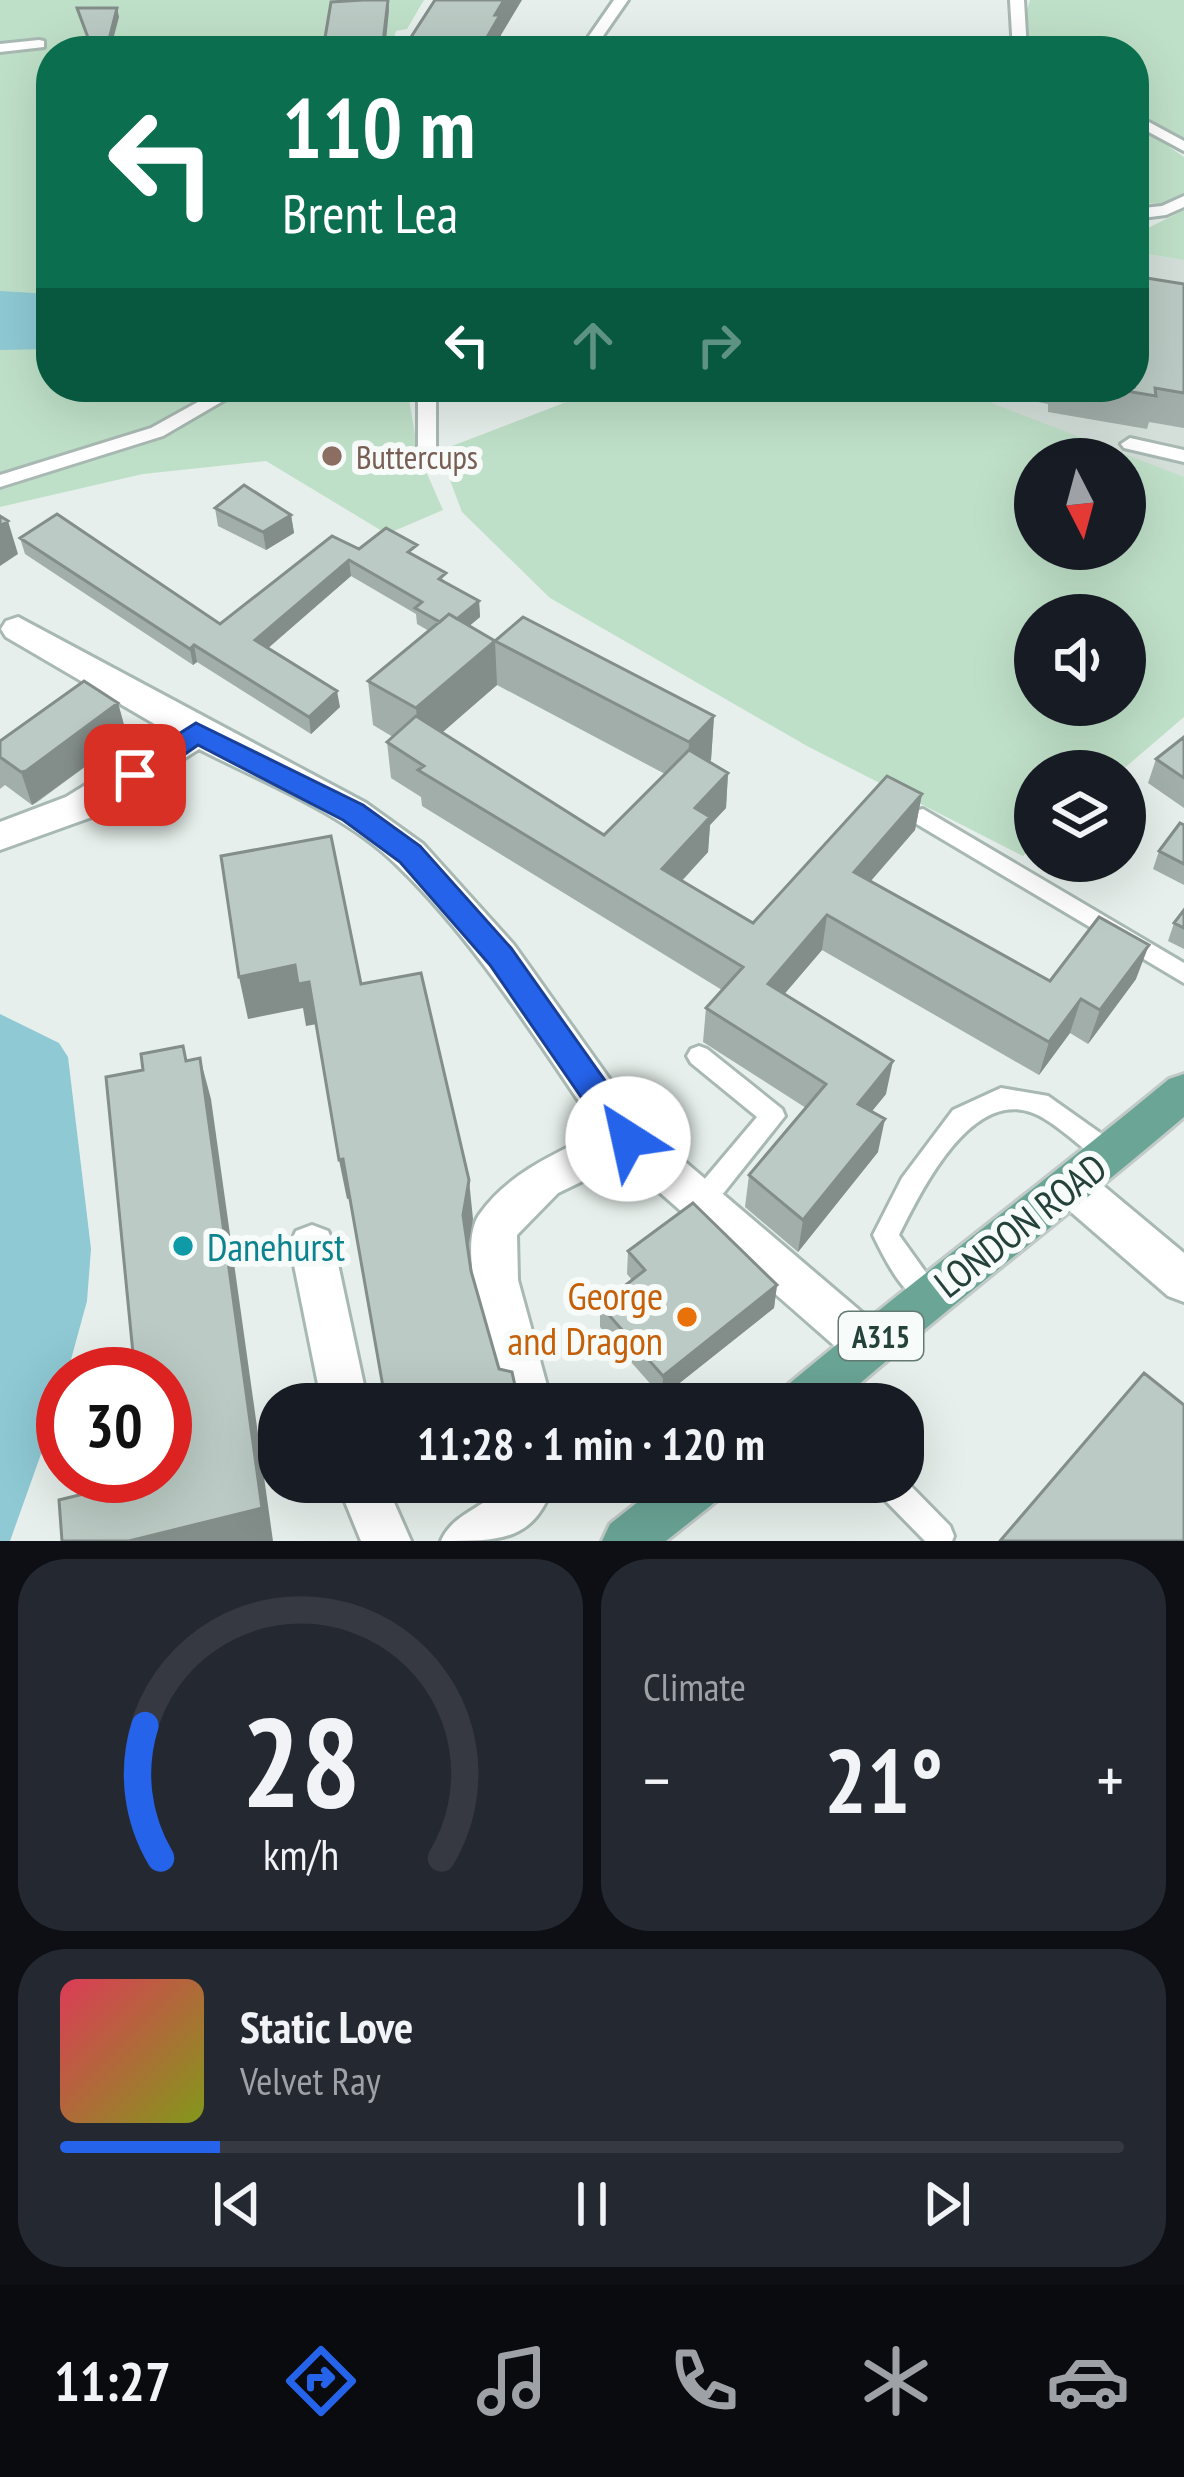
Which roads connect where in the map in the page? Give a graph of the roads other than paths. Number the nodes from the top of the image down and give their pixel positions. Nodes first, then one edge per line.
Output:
1 (621, 0) edge
2 (1017, 0) edge
3 (596, 36) edge
4 (1018, 36) edge
5 (36, 44) edge
6 (0, 48) edge
7 (1149, 127) edge
8 (1184, 147) edge
9 (1184, 201) edge
10 (1149, 212) edge
11 (211, 402) edge
12 (428, 402) edge
13 (1146, 448) edge
14 (427, 451) dead end
15 (1184, 456) edge
16 (0, 481) edge
17 (18, 629) dead end
18 (196, 732) junction
19 (923, 817) edge
20 (0, 836) edge
21 (1184, 974) edge
22 (699, 1056) dead end
23 (1184, 1092) edge
24 (628, 1139) junction
25 (1111, 1155) junction
26 (1072, 1186) junction
27 (701, 1202) junction
28 (312, 1245) dead end
29 (1184, 1281) edge
30 (929, 1295) junction
31 (868, 1347) junction
32 (341, 1383) edge
33 (523, 1383) edge
34 (828, 1383) edge
35 (370, 1503) edge
36 (519, 1503) edge
37 (675, 1503) edge
38 (908, 1503) edge
39 (940, 1536) dead end
40 (386, 1541) edge
41 (466, 1541) edge
42 (627, 1541) edge

1 - 3 lane
2 - 4 lane
5 - 6 lane
7 - 8 lane
9 - 10 lane
11 - 16 lane
12 - 14 lane
13 - 15 lane
17 - 18 street
18 - 20 street
18 - 24 street
19 - 21 lane
22 - 27 lane
23 - 25 main road, LONDON ROAD / A315
24 - 27 street
24 - 33 street
25 - 26 main road, LONDON ROAD / A315
25 - 30 lane
26 - 29 street
26 - 30 main road, LONDON ROAD / A315
27 - 31 street
28 - 32 street
30 - 31 main road, LONDON ROAD / A315
31 - 34 main road, LONDON ROAD / A315
35 - 40 street
36 - 41 street
37 - 42 main road
38 - 39 lane

